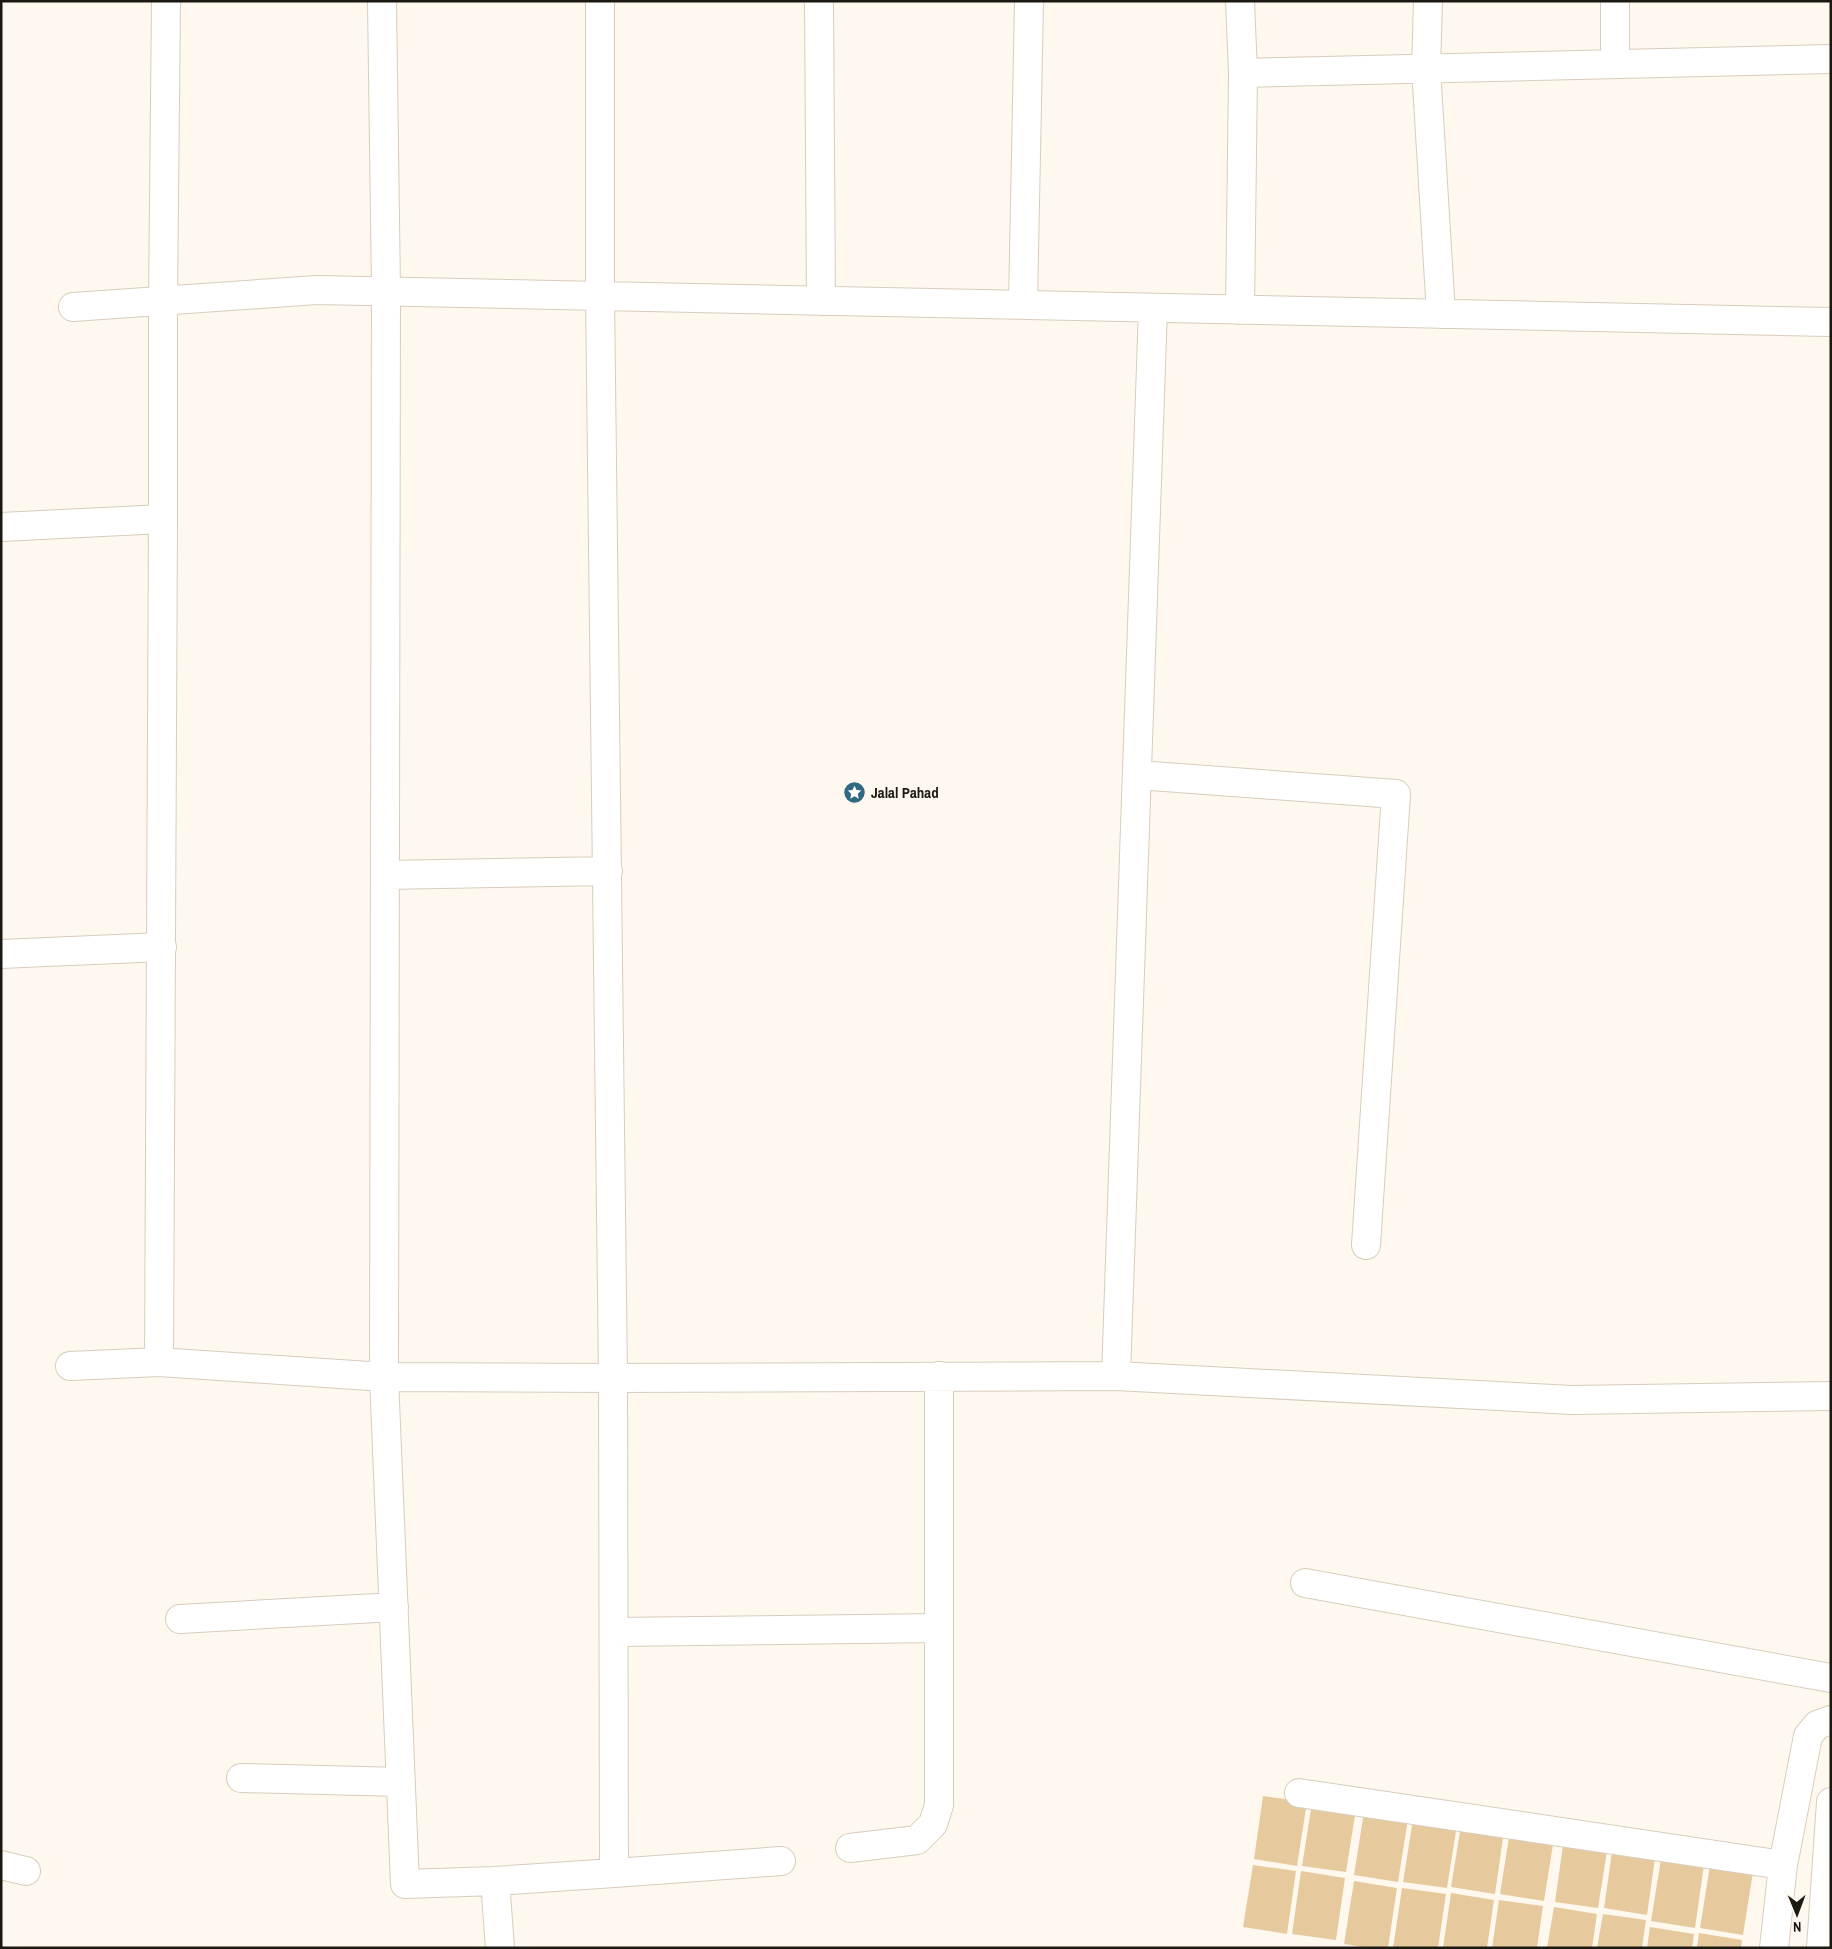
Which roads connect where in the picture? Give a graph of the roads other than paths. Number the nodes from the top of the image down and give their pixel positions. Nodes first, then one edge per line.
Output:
1 (166, 1) edge
2 (382, 1) edge
3 (600, 1) edge
4 (819, 1) edge
5 (1028, 1) edge
6 (1240, 1) edge
7 (1428, 1) edge
8 (1615, 1) edge
9 (1831, 59) edge
10 (1615, 64) junction
11 (1426, 68) junction
12 (1243, 73) junction
13 (386, 291) junction
14 (600, 296) junction
15 (163, 301) junction
16 (821, 301) junction
17 (1023, 305) junction
18 (73, 307) dead end
19 (1153, 308) junction
20 (1240, 310) junction
21 (1442, 314) junction
22 (1831, 322) edge
23 (164, 519) junction
24 (1, 528) edge
25 (1138, 775) junction
26 (608, 871) junction
27 (385, 876) junction
28 (162, 948) junction
29 (1, 954) edge
30 (1366, 1245) dead end
31 (159, 1362) junction
32 (70, 1366) dead end
33 (939, 1376) junction
34 (1116, 1376) junction
35 (384, 1377) junction
36 (613, 1378) junction
37 (1831, 1396) edge
38 (1304, 1583) dead end
39 (394, 1607) junction
40 (180, 1619) dead end
41 (939, 1628) junction
42 (614, 1632) junction
43 (1831, 1678) edge
44 (1831, 1720) edge
45 (241, 1778) dead end
46 (401, 1782) junction
47 (1299, 1793) dead end
48 (1831, 1802) edge
49 (850, 1848) dead end
50 (781, 1860) dead end
51 (1783, 1865) junction
52 (614, 1873) junction
53 (495, 1882) junction
54 (500, 1948) edge
55 (1774, 1948) edge
56 (1821, 1948) edge

1 - 15 street
2 - 13 street
3 - 14 street
4 - 16 street
5 - 17 street
6 - 12 street
7 - 11 street
8 - 10 street
9 - 10 street
10 - 11 street
11 - 12 street
11 - 21 street
12 - 20 street
13 - 14 street
13 - 15 street
13 - 27 street
14 - 16 street
14 - 26 street
15 - 18 street
15 - 23 street
16 - 17 street
17 - 19 street
19 - 20 street
19 - 25 street
20 - 21 street
21 - 22 street
23 - 24 street
23 - 28 street
25 - 30 street
25 - 34 street
26 - 27 street
26 - 36 street
27 - 35 street
28 - 29 street
28 - 31 street
31 - 32 street
31 - 35 street
33 - 34 street
33 - 36 street
33 - 41 street
34 - 37 street
35 - 36 street
35 - 39 street
36 - 42 street
38 - 43 street
39 - 40 street
39 - 46 street
41 - 42 street
41 - 49 street
42 - 52 street
44 - 51 street
45 - 46 street
46 - 53 street
47 - 51 street
48 - 56 street
50 - 52 street
51 - 55 street
52 - 53 street
53 - 54 street

